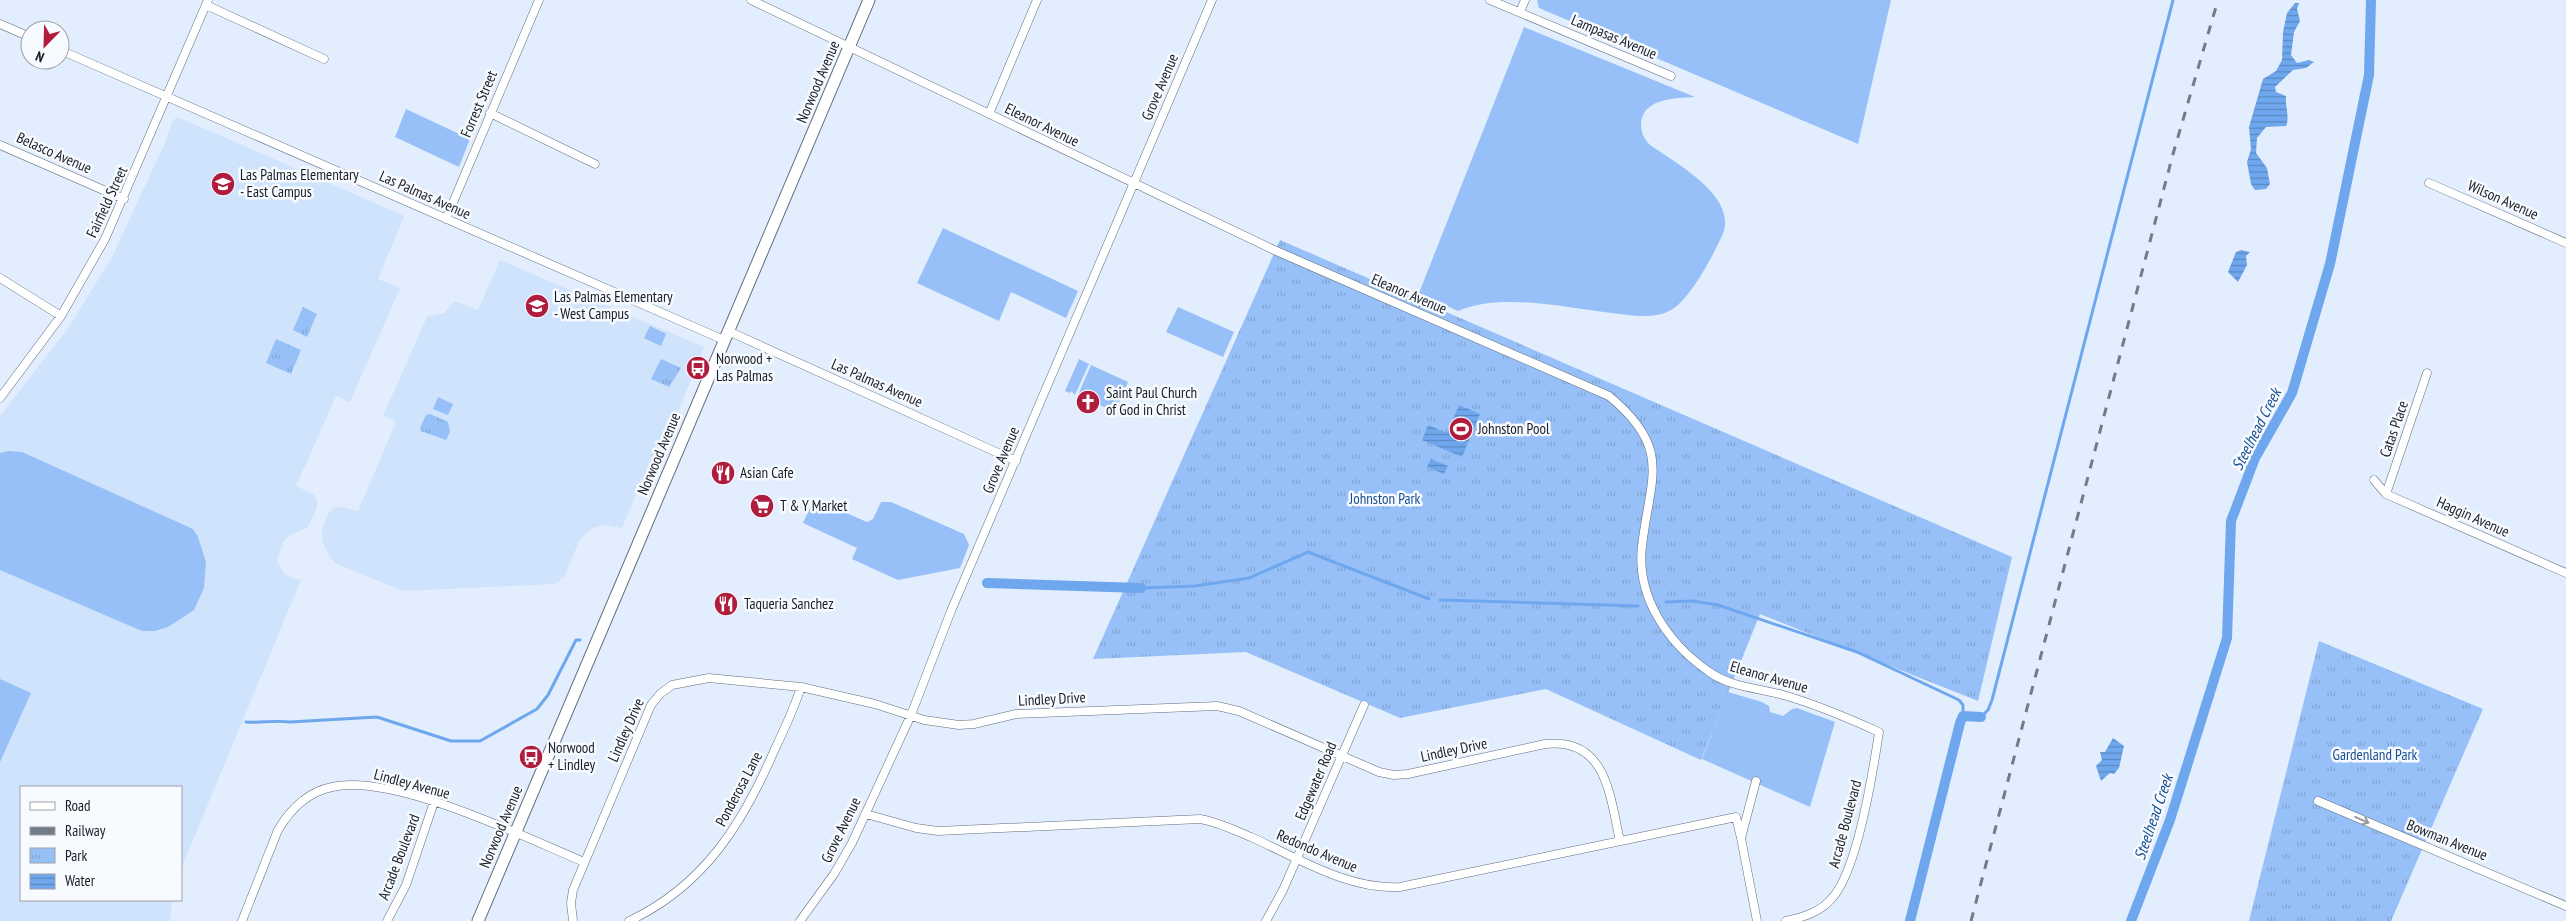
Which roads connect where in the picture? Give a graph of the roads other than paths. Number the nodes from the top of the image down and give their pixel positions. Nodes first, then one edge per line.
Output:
1 (539, 0) edge
2 (751, 0) edge
3 (869, 0) edge
4 (1037, 0) edge
5 (1212, 0) edge
6 (1490, 0) edge
7 (1525, 0) edge
8 (207, 2) edge
9 (1520, 12) junction
10 (0, 24) edge
11 (20, 33) edge
12 (849, 47) junction
13 (70, 54) edge
14 (324, 59) dead end
15 (1671, 76) dead end
16 (167, 97) junction
17 (490, 113) junction
18 (989, 114) junction
19 (0, 145) edge
20 (595, 164) dead end
21 (1134, 183) junction
22 (2429, 183) dead end
23 (124, 199) junction
24 (446, 219) junction
25 (2566, 243) edge
26 (0, 278) edge
27 (61, 316) junction
28 (726, 336) junction
29 (2427, 373) dead end
30 (0, 398) edge
31 (1016, 460) junction
32 (2374, 480) dead end
33 (2386, 494) junction
34 (2566, 573) edge
35 (801, 687) junction
36 (1364, 705) dead end
37 (911, 715) junction
38 (1879, 732) joint
39 (1342, 756) junction
40 (1756, 781) dead end
41 (2318, 801) dead end
42 (434, 802) junction
43 (866, 814) junction
44 (515, 833) junction
45 (1740, 838) junction
46 (1620, 841) junction
47 (1297, 858) junction
48 (584, 862) junction
49 (2566, 906) edge
50 (242, 921) edge
51 (388, 921) edge
52 (478, 921) edge
53 (573, 921) edge
54 (630, 921) edge
55 (800, 921) edge
56 (1266, 921) edge
57 (1757, 921) edge
58 (1786, 921) edge

1 - 17 street, Forrest Street
2 - 12 street, Eleanor Avenue
3 - 12 main road, Norwood Avenue
4 - 18 street
5 - 21 street, Grove Avenue
6 - 9 street, Lampasas Avenue
7 - 9 street
8 - 14 street
8 - 16 street, Fairfield Street
9 - 15 street, Lampasas Avenue
10 - 11 street
12 - 18 street, Eleanor Avenue
12 - 28 main road, Norwood Avenue
13 - 16 street, Las Palmas Avenue
16 - 23 street, Fairfield Street
16 - 24 street, Las Palmas Avenue
17 - 20 street
17 - 24 street, Forrest Street
18 - 21 street, Eleanor Avenue
19 - 23 street, Belasco Avenue
21 - 31 street, Grove Avenue
21 - 38 street, Eleanor Avenue
22 - 25 street, Wilson Avenue
23 - 27 street, Fairfield Street
24 - 28 street, Las Palmas Avenue
26 - 27 street
27 - 30 street, Fairfield Street
28 - 31 street, Las Palmas Avenue
28 - 44 main road, Norwood Avenue
29 - 33 street, Catas Place
31 - 37 street, Grove Avenue
32 - 33 street, Haggin Avenue
33 - 34 street, Haggin Avenue
35 - 37 street, Lindley Drive
35 - 48 street, Lindley Drive
35 - 54 street, Ponderosa Lane
36 - 39 street, Edgewater Road
37 - 39 street, Lindley Drive
37 - 43 street, Grove Avenue
38 - 58 street, Arcade Boulevard
39 - 46 street, Lindley Drive
39 - 47 street, Edgewater Road
40 - 45 street
41 -> 49 street, Bowman Avenue
42 - 44 street, Lindley Avenue
42 - 50 street, Lindley Avenue
42 - 51 street, Arcade Boulevard
43 - 47 street, Redondo Avenue
43 - 55 street, Grove Avenue
44 - 48 street, Lindley Avenue
44 - 52 main road, Norwood Avenue
45 - 46 street, Redondo Avenue
45 - 57 street
46 - 47 street, Redondo Avenue
47 - 56 street, Edgewater Road
48 - 53 street, Lindley Drive

